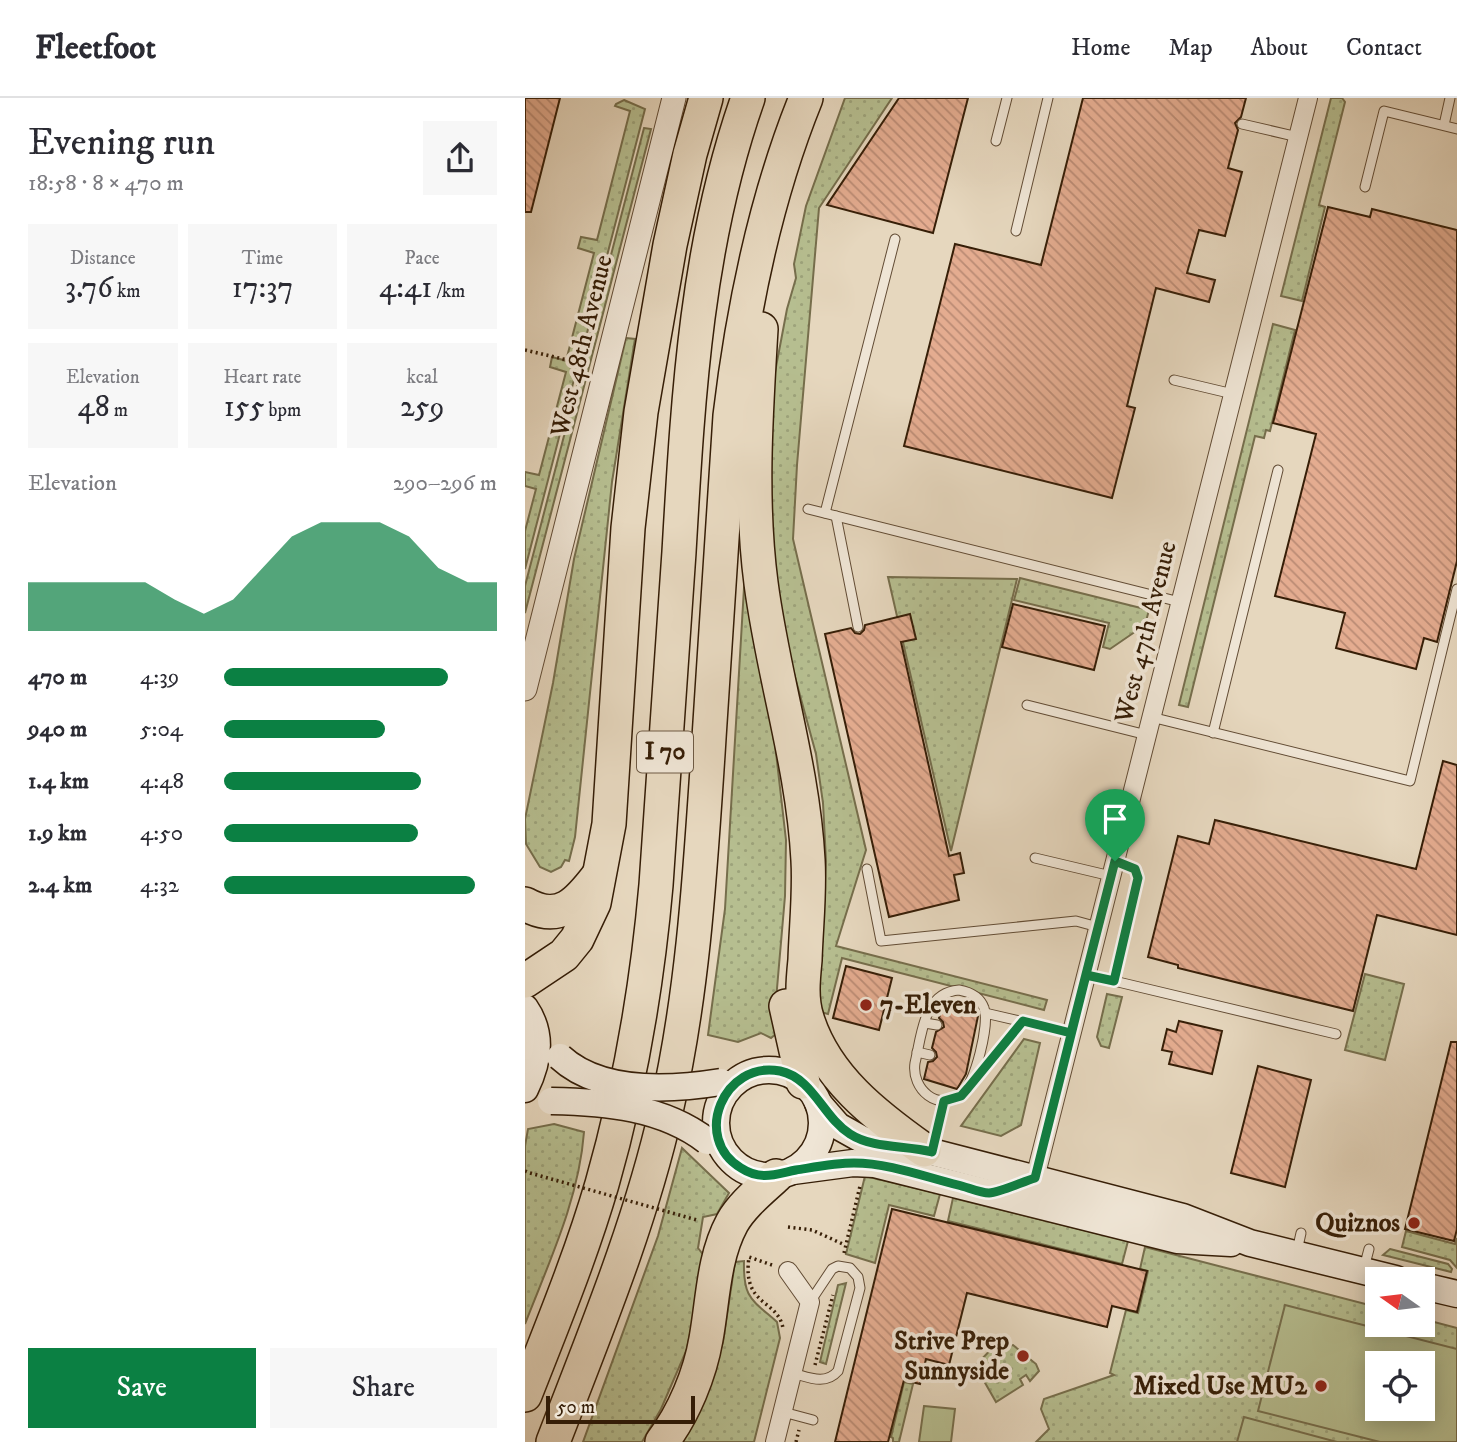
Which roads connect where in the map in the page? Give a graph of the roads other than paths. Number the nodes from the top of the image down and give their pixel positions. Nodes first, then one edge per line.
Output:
1 (673, 98) edge
2 (706, 98) edge
3 (748, 98) edge
4 (806, 98) edge
5 (1007, 98) edge
6 (1048, 98) edge
7 (1308, 98) edge
8 (1450, 98) edge
9 (1243, 124) dead end
10 (1444, 125) junction
11 (1457, 129) edge
12 (1298, 137) junction
13 (996, 141) dead end
14 (780, 167) junction
15 (1365, 187) dead end
16 (1016, 231) dead end
17 (895, 239) dead end
18 (1174, 380) dead end
19 (1233, 394) junction
20 (1278, 470) dead end
21 (809, 509) dead end
22 (825, 513) junction
23 (836, 516) junction
24 (1457, 589) edge
25 (1180, 602) junction
26 (858, 627) dead end
27 (525, 689) edge
28 (1027, 705) dead end
29 (1149, 726) junction
30 (1213, 733) junction
31 (801, 806) junction
32 (1035, 858) dead end
33 (867, 869) dead end
34 (1113, 869) junction
35 (600, 874) junction
36 (525, 904) edge
37 (1098, 927) junction
38 (1086, 975) junction
39 (525, 981) edge
40 (1114, 981) junction
41 (985, 1013) junction
42 (530, 1018) edge
43 (1023, 1021) junction
44 (925, 1023) junction
45 (937, 1026) dead end
46 (1071, 1033) junction
47 (1336, 1034) dead end
48 (917, 1052) junction
49 (930, 1055) dead end
50 (749, 1074) junction
51 (968, 1088) junction
52 (525, 1089) edge
53 (810, 1092) junction
54 (944, 1101) junction
55 (538, 1102) edge
56 (928, 1151) junction
57 (729, 1158) junction
58 (785, 1174) junction
59 (1035, 1178) junction
60 (989, 1193) junction
61 (1250, 1243) junction
62 (1377, 1267) edge
63 (788, 1271) road end
64 (1435, 1289) edge
65 (1457, 1294) edge
66 (810, 1302) junction
67 (792, 1373) junction
68 (525, 1395) edge
69 (783, 1412) junction
70 (813, 1420) dead end
71 (553, 1442) edge
72 (662, 1442) edge
73 (775, 1442) edge

1 - 27 street, West 48th Avenue
2 - 35 highway
3 - 68 highway, I 70
4 - 14 highway, I 70
5 - 13 lane
6 - 16 lane
7 - 12 street, West 47th Avenue
8 - 10 lane
9 - 12 lane
10 - 11 lane
10 - 15 lane
12 - 19 street, West 47th Avenue
14 - 31 highway
14 - 71 highway, I 70
17 - 22 lane
18 - 19 lane
19 - 25 street, West 47th Avenue
20 - 30 lane
21 - 22 lane
22 - 23 lane
23 - 25 lane
23 - 26 lane
24 - 30 lane
25 - 29 street, West 47th Avenue
28 - 29 lane
29 - 30 lane
29 - 34 street, West 47th Avenue
31 - 53 highway
31 - 56 highway
32 - 34 lane
33 - 37 lane
34 - 37 street, West 47th Avenue
34 - 40 lane
35 - 36 highway
35 - 39 highway
37 - 38 street, West 47th Avenue
38 - 40 lane
38 - 46 street, West 47th Avenue
40 - 47 lane
41 - 43 lane
41 - 44 lane
41 - 51 lane
42 - 50 main road, bridge
42 - 52 main road
43 - 46 lane
43 - 51 lane
44 - 45 lane
44 - 48 lane
46 - 59 street, West 47th Avenue
48 - 49 lane
48 - 54 lane
50 - 53 main road
50 - 57 main road
51 - 54 lane
53 - 56 main road
53 - 58 main road
54 - 56 lane
55 - 57 main road, bridge
56 - 59 main road
57 - 58 main road
58 - 60 main road
58 - 72 highway
59 - 60 main road
59 - 61 main road
60 - 61 main road
61 - 62 main road
63 - 66 street
64 - 65 main road
66 - 67 street
66 - 67 lane
67 - 69 street
69 - 70 lane
69 - 73 street

